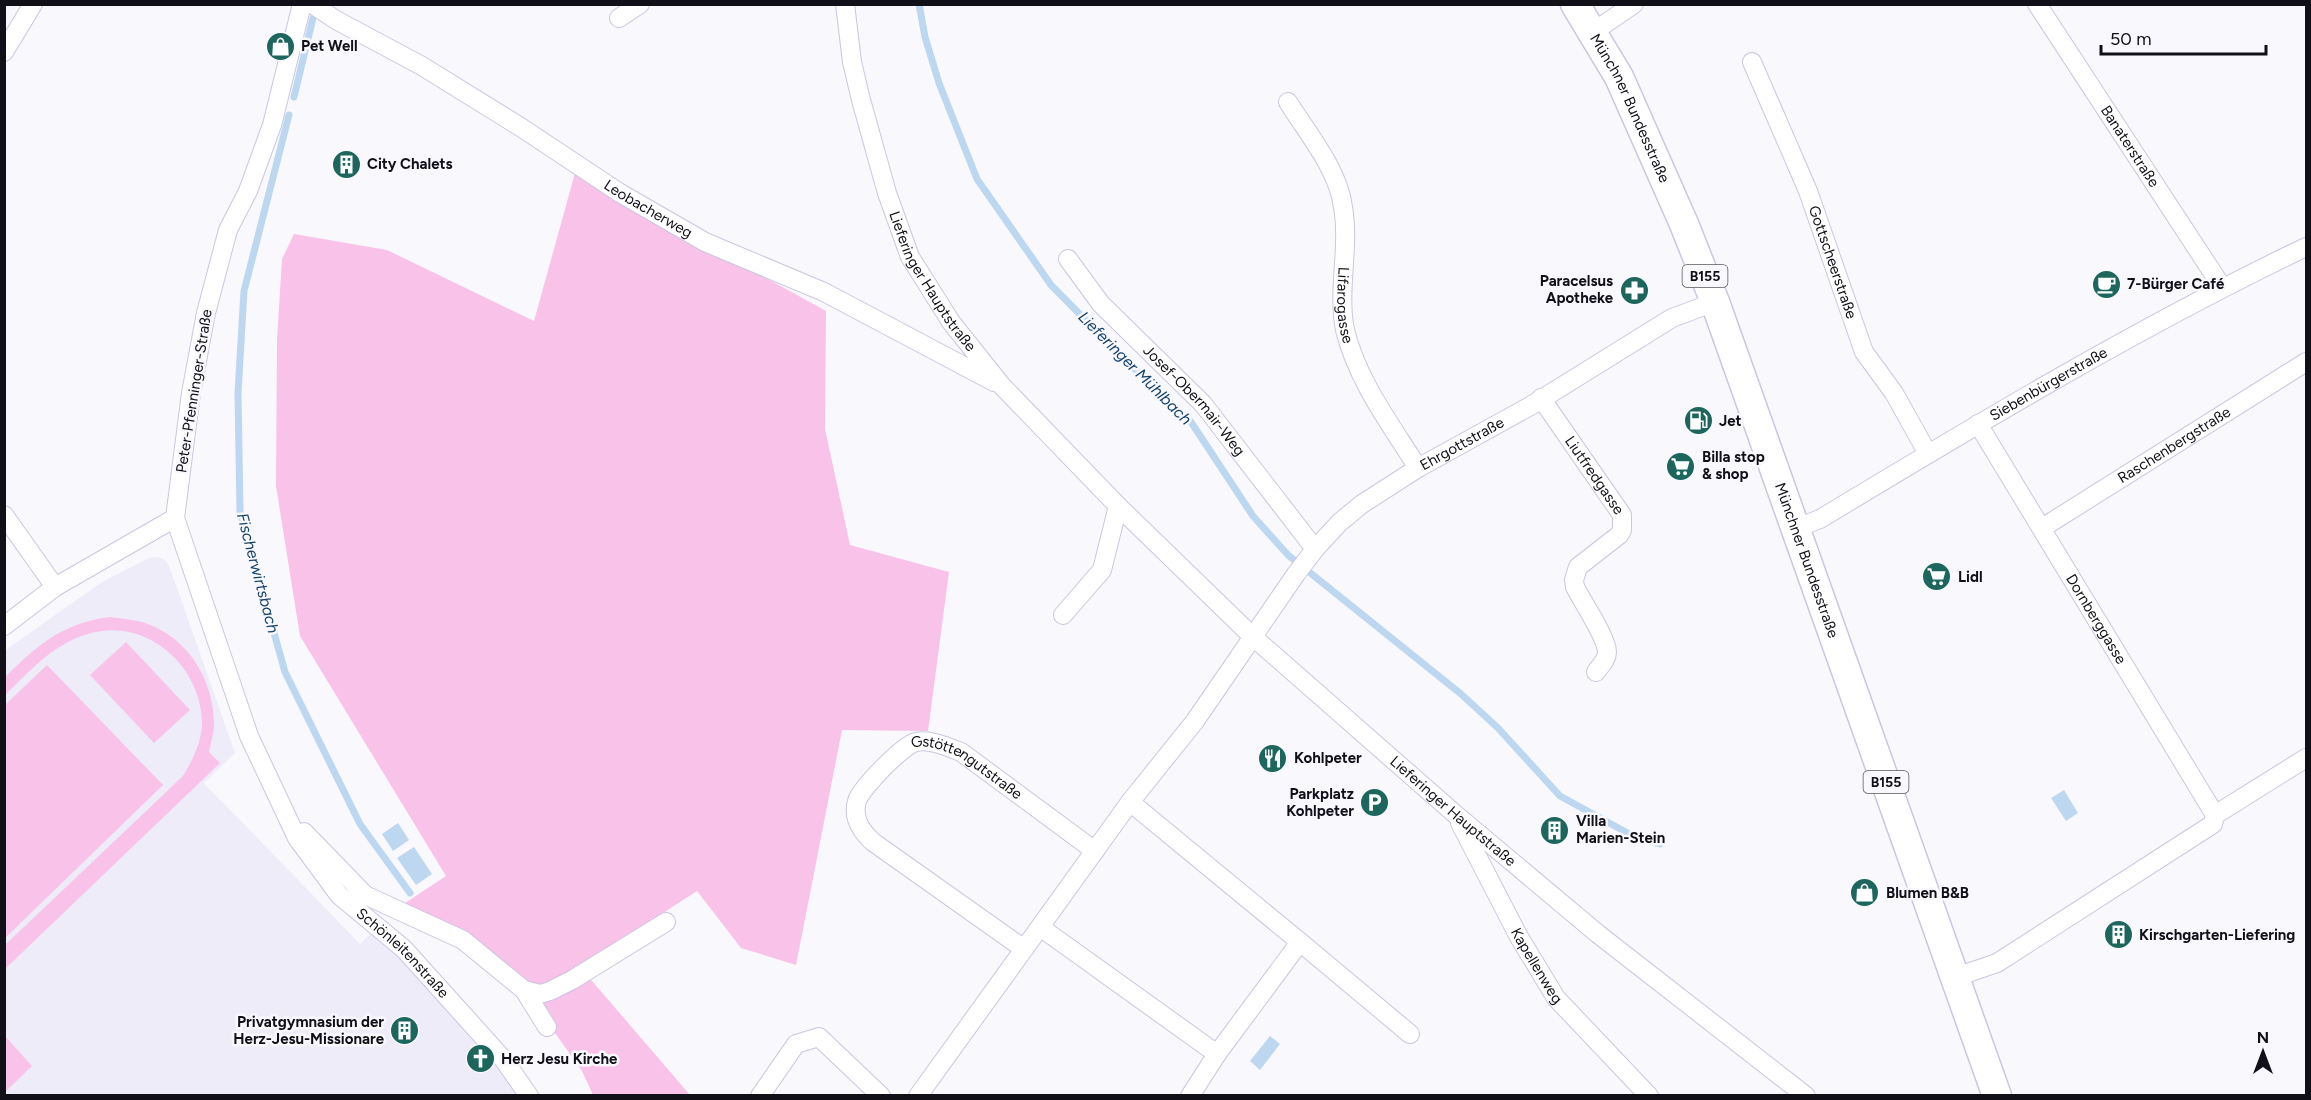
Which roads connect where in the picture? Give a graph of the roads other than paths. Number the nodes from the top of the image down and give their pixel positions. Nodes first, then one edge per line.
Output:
1 (33, 4) edge
2 (302, 4) edge
3 (312, 4) edge
4 (640, 4) edge
5 (845, 4) edge
6 (1575, 4) edge
7 (1634, 4) edge
8 (2037, 4) edge
9 (619, 18) dead end
10 (1593, 33) junction
11 (4, 52) edge
12 (1752, 62) dead end
13 (1288, 102) dead end
14 (2307, 246) edge
15 (1068, 259) dead end
16 (2222, 287) junction
17 (1715, 302) junction
18 (2307, 362) edge
19 (1002, 386) junction
20 (1536, 402) junction
21 (1978, 424) junction
22 (1928, 454) junction
23 (1418, 468) junction
24 (1118, 506) junction
25 (4, 515) edge
26 (176, 518) junction
27 (1796, 528) junction
28 (2042, 528) junction
29 (1312, 553) junction
30 (55, 587) junction
31 (1063, 615) dead end
32 (4, 626) edge
33 (1252, 636) junction
34 (1596, 672) dead end
35 (2307, 758) edge
36 (1130, 802) junction
37 (282, 809) junction
38 (1455, 814) junction
39 (2216, 815) junction
40 (1095, 851) junction
41 (666, 922) dead end
42 (1041, 927) junction
43 (1300, 942) junction
44 (1023, 949) junction
45 (1956, 977) junction
46 (524, 990) junction
47 (548, 1027) dead end
48 (1410, 1034) dead end
49 (1217, 1054) junction
50 (529, 1095) edge
51 (760, 1095) edge
52 (881, 1095) edge
53 (918, 1095) edge
54 (1190, 1095) edge
55 (1649, 1095) edge
56 (1806, 1095) edge
57 (1997, 1095) edge

1 - 11 street
2 - 26 street, Peter-Pfenninger-Straße
3 - 19 street, Leobacherweg
4 - 9 street
5 - 19 street, Lieferinger Hauptstraße
6 - 10 main road, Münchner Bundesstraße / B155
7 - 10 street
8 - 16 street, Banaterstraße
10 - 17 main road, Münchner Bundesstraße / B155
12 - 22 street, Gottscheerstraße
13 - 23 street, Lifarogasse
14 - 16 street, Siebenbürgerstraße
15 - 29 street, Josef-Obermair-Weg
16 - 21 street, Siebenbürgerstraße
17 - 20 street, Ehrgottstraße
17 - 27 main road, Münchner Bundesstraße / B155
18 - 28 street, Raschenbergstraße
19 - 24 street, Lieferinger Hauptstraße
20 - 23 street, Ehrgottstraße
20 - 34 street, Liutfredgasse
21 - 22 street, Siebenbürgerstraße
21 - 28 street, Dornberggasse
22 - 27 street, Siebenbürgerstraße
23 - 29 street, Ehrgottstraße
24 - 31 street
24 - 33 street, Lieferinger Hauptstraße
25 - 30 street
26 - 30 street
26 - 37 street, Schönleitenstraße
27 - 45 main road, Münchner Bundesstraße / B155
28 - 39 street, Dornberggasse
29 - 33 street, Ehrgottstraße
30 - 32 street
33 - 36 street
33 - 38 street, Lieferinger Hauptstraße
35 - 39 street
36 - 40 street
36 - 43 street
37 - 46 street, Schönleitenstraße
37 - 50 street, Schönleitenstraße
38 - 55 street, Kapellenweg
38 - 56 street, Lieferinger Hauptstraße
39 - 45 street
40 - 42 street
40 - 44 street, Gstöttengutstraße
41 - 46 street
42 - 44 street
42 - 49 street
43 - 48 street
43 - 49 street
44 - 53 street
45 - 57 main road, Münchner Bundesstraße / B155
46 - 47 street, Schönleitenstraße
49 - 54 street
51 - 52 street

